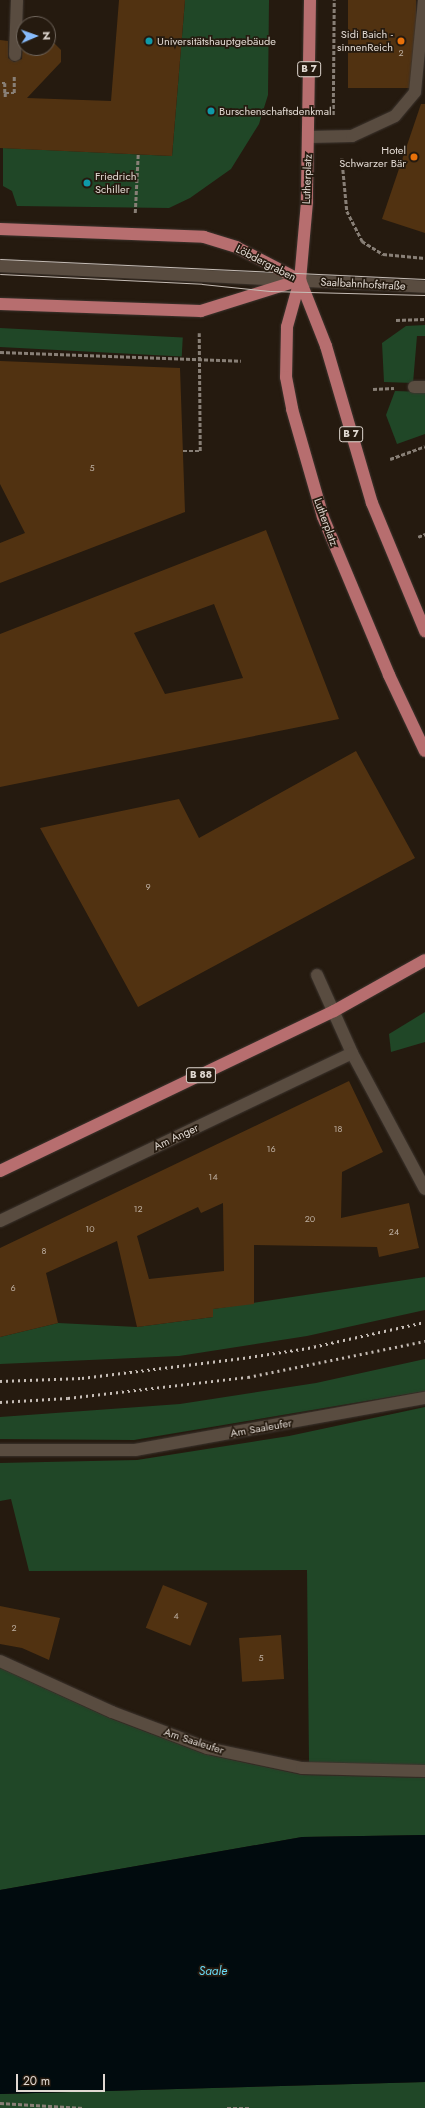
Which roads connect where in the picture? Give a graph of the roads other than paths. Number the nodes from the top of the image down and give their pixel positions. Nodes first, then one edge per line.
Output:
1 (17, 0) edge
2 (310, 0) edge
3 (424, 0) edge
4 (15, 55) road end
5 (309, 137) junction
6 (0, 229) edge
7 (0, 266) edge
8 (300, 280) junction
9 (425, 287) edge
10 (0, 304) edge
11 (425, 630) edge
12 (425, 751) edge
13 (425, 960) edge
14 (317, 975) dead end
15 (334, 1011) junction
16 (352, 1053) junction
17 (0, 1171) edge
18 (425, 1189) edge
19 (0, 1221) edge
20 (425, 1398) edge
21 (0, 1450) edge
22 (0, 1660) edge
23 (425, 1771) edge

1 - 4 street
2 - 5 main road, B 7
3 - 5 street
5 - 8 main road, Lutherplatz / B 7
6 - 8 main road, Löbdergraben
7 - 8 street, Saalbahnhofstraße
8 - 9 street, Saalbahnhofstraße
8 - 10 main road, Löbdergraben
8 - 11 main road, Lutherplatz / B 7
8 - 12 main road, Lutherplatz / B 7
13 - 15 main road, B 88
14 - 15 street
15 - 16 street
15 - 17 main road, B 88
16 - 18 street
16 - 19 street, Am Anger
20 - 21 street, Am Saaleufer
22 - 23 street, Am Saaleufer

